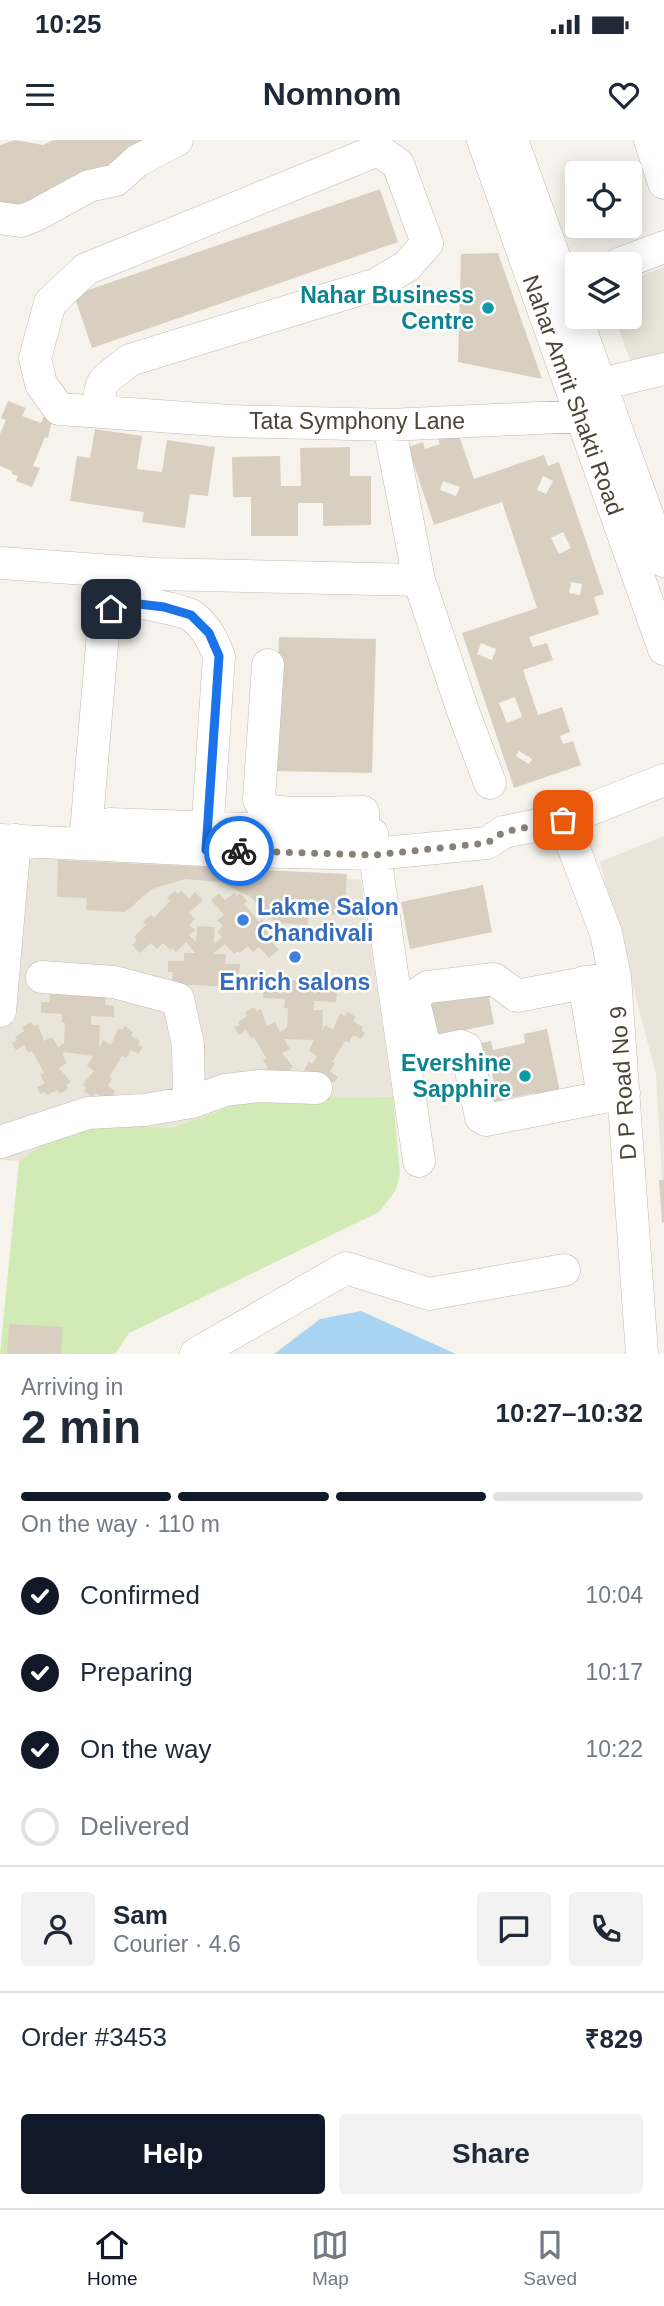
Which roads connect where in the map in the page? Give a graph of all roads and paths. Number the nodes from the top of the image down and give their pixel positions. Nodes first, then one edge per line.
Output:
1 (177, 140) edge
2 (483, 140) edge
3 (512, 140) edge
4 (650, 140) edge
5 (664, 183) edge
6 (0, 218) edge
7 (664, 247) edge
8 (642, 255) edge
9 (560, 286) edge
10 (656, 371) edge
11 (590, 400) junction
12 (103, 412) junction
13 (389, 425) junction
14 (664, 561) edge
15 (0, 563) edge
16 (419, 580) junction
17 (664, 649) edge
18 (268, 665) dead end
19 (664, 780) edge
20 (490, 783) dead end
21 (563, 820) junction
22 (283, 832) junction
23 (5, 834) edge
24 (86, 834) junction
25 (207, 839) junction
26 (370, 841) junction
27 (2, 969) edge
28 (43, 977) dead end
29 (600, 979) junction
30 (0, 1011) edge
31 (316, 1088) dead end
32 (613, 1095) junction
33 (189, 1102) junction
34 (0, 1142) edge
35 (419, 1161) dead end
36 (564, 1270) dead end
37 (196, 1354) edge
38 (642, 1354) edge

1 - 6 street
2 - 9 street, Nahar Amrit Shakti Road
3 - 9 street, Nahar Amrit Shakti Road
4 - 5 street
7 - 8 street
9 - 11 street, Nahar Amrit Shakti Road
10 - 11 street, Tata Symphony Lane
11 - 13 street, Tata Symphony Lane
11 - 14 street, Nahar Amrit Shakti Road
11 - 17 street, Nahar Amrit Shakti Road
12 - 12 street, Tata Symphony Lane
12 - 13 street, Tata Symphony Lane
13 - 16 street
15 - 16 street
16 - 20 street
18 - 22 street
19 - 21 street
21 - 26 street
21 - 29 street, D P Road No 9
22 - 25 street
22 - 26 street
22 - 26 street
23 - 24 street
23 - 27 street
24 - 25 street
24 - 25 street
26 - 35 street
27 - 30 street
28 - 33 street
29 - 32 street, D P Road No 9
29 - 32 street
31 - 33 street
32 - 38 street, D P Road No 9
33 - 34 street
36 - 37 street

